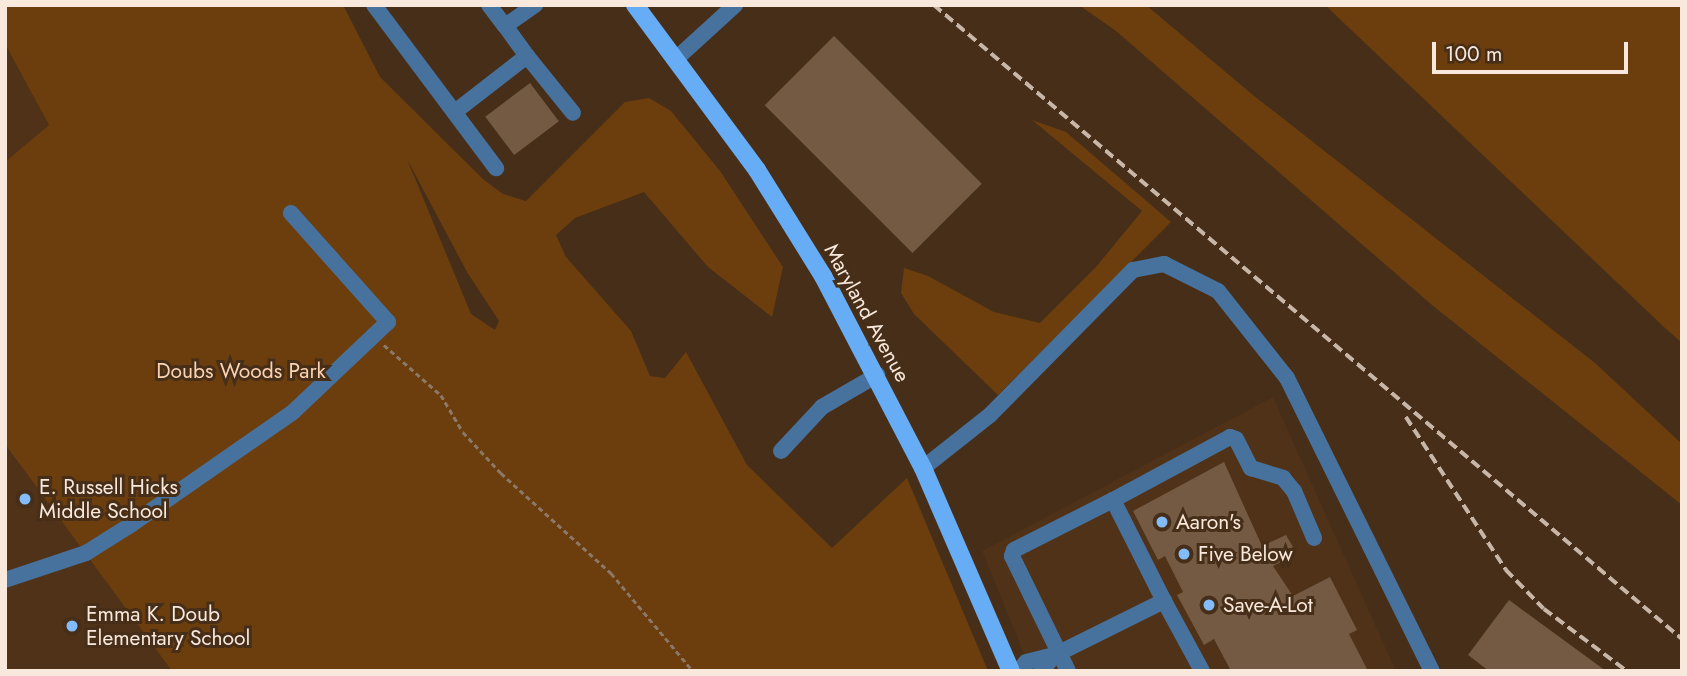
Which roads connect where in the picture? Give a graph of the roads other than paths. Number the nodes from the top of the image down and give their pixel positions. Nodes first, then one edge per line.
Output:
1 (374, 5) edge
2 (489, 5) edge
3 (535, 5) edge
4 (635, 5) edge
5 (735, 5) edge
6 (505, 26) junction
7 (527, 56) junction
8 (677, 58) junction
9 (456, 111) junction
10 (573, 113) dead end
11 (496, 168) dead end
12 (291, 213) dead end
13 (877, 375) junction
14 (781, 451) dead end
15 (923, 468) junction
16 (1112, 500) junction
17 (1314, 538) dead end
18 (5, 580) edge
19 (1164, 601) junction
20 (1057, 654) junction
21 (1011, 671) edge
22 (1019, 671) edge
23 (1041, 671) edge
24 (1068, 671) edge
25 (1202, 671) edge
26 (1432, 671) edge

1 - 9 lane
2 - 6 lane
3 - 6 lane
4 - 8 main road, Maryland Avenue
5 - 8 lane
6 - 7 lane
7 - 9 lane
7 - 10 lane
8 - 13 main road, Maryland Avenue
9 - 11 lane
12 - 18 lane
13 - 14 lane
13 - 15 main road, Maryland Avenue
15 - 21 main road, Maryland Avenue
15 - 26 lane
16 - 17 lane
16 - 19 lane
16 - 20 lane
19 - 20 lane
19 - 25 lane
20 - 22 lane
20 - 23 lane
20 - 24 lane

